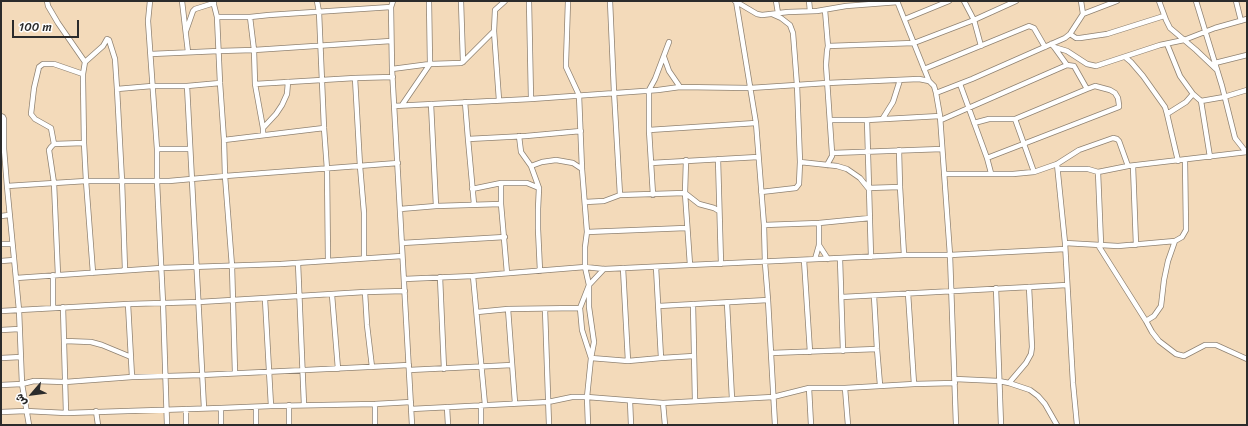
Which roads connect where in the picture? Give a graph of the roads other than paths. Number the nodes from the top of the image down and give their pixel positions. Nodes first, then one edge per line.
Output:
1 (47, 1) edge
2 (150, 1) edge
3 (182, 1) edge
4 (317, 1) edge
5 (394, 1) edge
6 (429, 1) edge
7 (461, 1) edge
8 (505, 1) edge
9 (529, 1) edge
10 (568, 1) edge
11 (610, 1) edge
12 (735, 1) edge
13 (776, 1) edge
14 (809, 1) edge
15 (949, 1) edge
16 (964, 1) edge
17 (1016, 1) edge
18 (1081, 1) edge
19 (1117, 1) edge
20 (1159, 1) edge
21 (1196, 1) edge
22 (1236, 1) edge
23 (214, 2) edge
24 (897, 2) edge
25 (845, 4) edge
26 (391, 7) junction
27 (824, 10) junction
28 (810, 11) junction
29 (319, 12) junction
30 (778, 13) junction
31 (772, 14) junction
32 (1084, 14) junction
33 (1164, 16) junction
34 (217, 17) junction
35 (250, 17) junction
36 (905, 19) junction
37 (1247, 19) edge
38 (974, 20) junction
39 (1241, 21) junction
40 (494, 30) junction
41 (1205, 32) junction
42 (186, 33) junction
43 (1070, 34) junction
44 (1184, 40) junction
45 (391, 41) junction
46 (669, 42) dead end
47 (914, 44) junction
48 (1167, 44) junction
49 (320, 45) junction
50 (828, 46) junction
51 (981, 46) junction
52 (1052, 46) junction
53 (1045, 47) junction
54 (219, 50) junction
55 (254, 50) junction
56 (188, 52) junction
57 (151, 54) junction
58 (1247, 55) edge
59 (664, 57) junction
60 (1125, 57) junction
61 (85, 62) junction
62 (464, 62) junction
63 (1215, 63) junction
64 (430, 64) junction
65 (1067, 66) junction
66 (392, 69) junction
67 (924, 69) junction
68 (1217, 70) junction
69 (83, 74) junction
70 (393, 77) junction
71 (355, 78) junction
72 (322, 80) junction
73 (900, 80) junction
74 (929, 81) junction
75 (288, 82) junction
76 (827, 83) junction
77 (220, 84) junction
78 (255, 84) junction
79 (960, 84) junction
80 (797, 85) junction
81 (152, 86) junction
82 (187, 86) junction
83 (680, 87) junction
84 (750, 88) junction
85 (117, 89) junction
86 (1087, 89) junction
87 (649, 90) junction
88 (1247, 90) edge
89 (614, 92) junction
90 (936, 93) junction
91 (1193, 94) junction
92 (578, 95) junction
93 (1224, 97) junction
94 (531, 98) junction
95 (499, 100) junction
96 (1201, 101) junction
97 (466, 102) junction
98 (431, 104) junction
99 (402, 105) junction
100 (394, 106) junction
101 (969, 109) junction
102 (1167, 114) junction
103 (1, 116) edge
104 (883, 118) junction
105 (941, 118) junction
106 (1015, 118) junction
107 (830, 120) junction
108 (867, 120) junction
109 (756, 123) junction
110 (974, 123) junction
111 (263, 128) junction
112 (324, 128) junction
113 (649, 130) junction
114 (581, 131) junction
115 (263, 135) junction
116 (519, 136) junction
117 (468, 138) junction
118 (224, 140) junction
119 (84, 143) junction
120 (1025, 143) junction
121 (54, 144) junction
122 (2, 149) edge
123 (157, 149) junction
124 (190, 149) junction
125 (942, 149) junction
126 (899, 150) junction
127 (867, 151) junction
128 (1247, 152) edge
129 (832, 153) junction
130 (758, 157) junction
131 (1210, 157) junction
132 (987, 158) junction
133 (718, 159) junction
134 (686, 160) junction
135 (1185, 160) junction
136 (1178, 161) junction
137 (651, 162) junction
138 (800, 162) junction
139 (398, 163) junction
140 (827, 165) junction
141 (360, 166) junction
142 (531, 166) junction
143 (1130, 166) junction
144 (1058, 167) junction
145 (327, 169) junction
146 (582, 169) junction
147 (1034, 172) junction
148 (1098, 172) junction
149 (991, 173) junction
150 (944, 174) junction
151 (225, 176) junction
152 (191, 180) junction
153 (86, 181) junction
154 (122, 181) junction
155 (157, 182) junction
156 (54, 183) junction
157 (501, 183) junction
158 (7, 186) junction
159 (900, 187) junction
160 (539, 188) junction
161 (868, 188) junction
162 (472, 189) junction
163 (761, 192) junction
164 (685, 193) junction
165 (620, 195) junction
166 (653, 195) junction
167 (585, 202) junction
168 (474, 204) junction
169 (501, 204) junction
170 (436, 206) junction
171 (400, 208) junction
172 (720, 211) junction
173 (10, 215) junction
174 (1, 216) edge
175 (870, 218) junction
176 (819, 223) junction
177 (764, 225) junction
178 (686, 228) junction
179 (587, 232) junction
180 (504, 237) junction
181 (1175, 241) junction
182 (402, 243) junction
183 (1065, 243) junction
184 (1, 244) edge
185 (12, 244) junction
186 (819, 244) junction
187 (1099, 245) junction
188 (1136, 245) junction
189 (1065, 250) junction
190 (904, 255) junction
191 (950, 255) junction
192 (402, 256) junction
193 (871, 257) junction
194 (364, 258) junction
195 (815, 259) junction
196 (828, 259) junction
197 (840, 259) junction
198 (14, 260) junction
199 (804, 260) junction
200 (1, 261) edge
201 (328, 261) junction
202 (298, 263) junction
203 (764, 263) junction
204 (721, 264) junction
205 (690, 265) junction
206 (232, 266) junction
207 (197, 267) junction
208 (585, 267) junction
209 (656, 267) junction
210 (161, 268) junction
211 (623, 268) junction
212 (604, 269) junction
213 (126, 270) junction
214 (540, 271) junction
215 (93, 273) junction
216 (508, 273) junction
217 (56, 275) junction
218 (473, 276) junction
219 (440, 277) junction
220 (16, 278) junction
221 (404, 279) junction
222 (589, 285) junction
223 (1067, 285) junction
224 (1029, 287) junction
225 (996, 288) junction
226 (951, 290) junction
227 (405, 291) junction
228 (365, 292) junction
229 (908, 293) junction
230 (332, 295) junction
231 (874, 296) junction
232 (300, 297) junction
233 (842, 297) junction
234 (233, 299) junction
235 (265, 299) junction
236 (768, 300) junction
237 (199, 302) junction
238 (163, 303) junction
239 (726, 303) junction
240 (128, 304) junction
241 (693, 304) junction
242 (659, 306) junction
243 (63, 307) junction
244 (53, 308) junction
245 (580, 308) junction
246 (508, 309) junction
247 (545, 309) junction
248 (19, 310) junction
249 (1, 311) edge
250 (478, 312) junction
251 (1146, 321) junction
252 (20, 329) junction
253 (1, 330) edge
254 (65, 342) junction
255 (877, 350) junction
256 (843, 351) junction
257 (810, 352) junction
258 (771, 353) junction
259 (694, 356) junction
260 (21, 357) junction
261 (131, 357) junction
262 (1, 358) edge
263 (590, 358) junction
264 (661, 358) junction
265 (1247, 359) edge
266 (628, 361) junction
267 (512, 365) junction
268 (372, 367) junction
269 (482, 367) junction
270 (409, 368) junction
271 (338, 369) junction
272 (444, 369) junction
273 (302, 371) junction
274 (269, 372) junction
275 (235, 373) junction
276 (202, 375) junction
277 (132, 377) junction
278 (166, 377) junction
279 (955, 381) junction
280 (999, 381) junction
281 (65, 382) junction
282 (1009, 383) junction
283 (22, 384) junction
284 (914, 384) junction
285 (1, 385) edge
286 (880, 385) junction
287 (810, 388) junction
288 (845, 388) junction
289 (587, 397) junction
290 (773, 397) junction
291 (732, 399) junction
292 (630, 401) junction
293 (695, 401) junction
294 (411, 402) junction
295 (548, 402) junction
296 (515, 403) junction
297 (664, 403) junction
298 (375, 404) junction
299 (289, 405) junction
300 (304, 405) junction
301 (483, 405) junction
302 (271, 406) junction
303 (256, 407) junction
304 (447, 407) junction
305 (204, 408) junction
306 (221, 408) junction
307 (186, 409) junction
308 (411, 409) junction
309 (167, 410) junction
310 (26, 411) junction
311 (96, 411) junction
312 (1, 412) edge
313 (66, 413) junction
314 (29, 425) edge
315 (98, 425) edge
316 (167, 425) edge
317 (186, 425) edge
318 (221, 425) edge
319 (256, 425) edge
320 (289, 425) edge
321 (375, 425) edge
322 (412, 425) edge
323 (448, 425) edge
324 (481, 425) edge
325 (549, 425) edge
326 (588, 425) edge
327 (631, 425) edge
328 (665, 425) edge
329 (775, 425) edge
330 (811, 425) edge
331 (848, 425) edge
332 (956, 425) edge
333 (1001, 425) edge
334 (1057, 425) edge
335 (1077, 425) edge

1 - 61 street
2 - 57 street
3 - 42 street
4 - 29 street
5 - 26 street
6 - 64 street
7 - 62 street
8 - 40 street
9 - 94 street
10 - 92 street
11 - 89 street
12 - 31 street
12 - 84 street
13 - 30 street
14 - 28 street
15 - 36 street
16 - 38 street
17 - 38 street
18 - 32 street
19 - 32 street
20 - 33 street
21 - 41 street
22 - 39 street
23 - 34 street
23 - 42 street
24 - 25 street
24 - 36 street
25 - 27 street
26 - 29 street
26 - 45 street
27 - 28 street
27 - 50 street
28 - 30 street
29 - 35 street
29 - 49 street
30 - 31 street
31 - 80 street
32 - 43 street
33 - 43 street
33 - 44 street
34 - 35 street
34 - 54 street
35 - 55 street
36 - 47 street
37 - 39 street
38 - 47 street
38 - 51 street
39 - 41 street
40 - 62 street
40 - 95 street
41 - 44 street
41 - 63 street
42 - 56 street
43 - 52 street
44 - 48 street
44 - 68 street
45 - 49 street
45 - 66 street
46 - 59 street
47 - 50 street
47 - 67 street
48 - 60 street
48 - 91 street
49 - 55 street
49 - 72 street
50 - 76 street
51 - 53 street
51 - 67 street
52 - 53 street
52 - 60 street
52 - 65 street
53 - 79 street
54 - 55 street
54 - 56 street
54 - 77 street
55 - 78 street
56 - 57 street
57 - 81 street
58 - 63 street
59 - 83 street
59 - 87 street
60 - 102 street
61 - 69 street
61 - 85 street
62 - 64 street
63 - 68 street
64 - 66 street
64 - 99 street
65 - 86 street
65 - 101 street
66 - 70 street
67 - 74 street
68 - 93 street
69 - 119 street
69 - 121 street
70 - 71 street
70 - 100 street
71 - 72 street
71 - 141 street
72 - 75 street
72 - 112 street
73 - 74 street
73 - 76 street
73 - 104 street
74 - 90 street
75 - 78 street
75 - 111 street
76 - 80 street
76 - 107 street
77 - 82 street
77 - 118 street
78 - 111 street
79 - 90 street
79 - 101 street
80 - 84 street
80 - 138 street
81 - 82 street
81 - 85 street
81 - 123 street
82 - 124 street
83 - 84 street
83 - 87 street
84 - 109 street
85 - 154 street
86 - 106 street
86 - 120 street
87 - 89 street
87 - 113 street
88 - 93 street
89 - 92 street
89 - 165 street
90 - 105 street
91 - 96 street
91 - 102 street
92 - 94 street
92 - 114 street
93 - 96 street
93 - 128 street
94 - 95 street
95 - 97 street
96 - 131 street
97 - 98 street
97 - 117 street
98 - 99 street
98 - 170 street
99 - 100 street
100 - 139 street
101 - 105 street
101 - 110 street
102 - 136 street
103 - 122 street
104 - 105 street
104 - 108 street
105 - 125 street
106 - 110 street
106 - 120 street
107 - 108 street
107 - 129 street
108 - 127 street
109 - 113 street
109 - 130 street
110 - 132 street
111 - 115 street
112 - 115 street
112 - 145 street
113 - 137 street
114 - 116 street
114 - 146 street
115 - 118 street
116 - 117 street
116 - 142 street
117 - 162 street
118 - 151 street
119 - 121 street
119 - 153 street
120 - 132 street
120 - 147 street
121 - 156 street
122 - 158 street
123 - 124 street
123 - 155 street
124 - 152 street
125 - 126 street
125 - 150 street
126 - 127 street
126 - 159 street
127 - 129 street
127 - 161 street
128 - 131 street
129 - 140 street
130 - 133 street
130 - 163 street
131 - 135 street
132 - 149 street
133 - 134 street
133 - 172 street
134 - 137 street
134 - 164 street
135 - 136 street
135 - 181 street
136 - 143 street
137 - 166 street
138 - 140 street
138 - 163 street
139 - 141 street
139 - 171 street
140 - 161 street
141 - 145 street
141 - 194 street
142 - 146 street
142 - 160 street
143 - 144 street
143 - 148 street
143 - 188 street
144 - 147 street
144 - 148 street
144 - 183 street
145 - 151 street
145 - 201 street
146 - 167 street
147 - 149 street
148 - 187 street
149 - 150 street
150 - 191 street
151 - 152 street
151 - 206 street
152 - 155 street
152 - 207 street
153 - 154 street
153 - 156 street
153 - 215 street
154 - 155 street
154 - 213 street
155 - 210 street
156 - 158 street
156 - 217 street
157 - 160 street
157 - 162 street
157 - 169 street
158 - 173 street
159 - 161 street
159 - 190 street
160 - 214 street
161 - 175 street
162 - 168 street
163 - 177 street
164 - 166 street
164 - 172 street
164 - 178 street
165 - 166 street
165 - 167 street
167 - 179 street
168 - 169 street
168 - 170 street
169 - 180 street
170 - 171 street
171 - 182 street
172 - 204 street
173 - 174 street
173 - 185 street
175 - 176 street
175 - 193 street
176 - 177 street
176 - 186 street
177 - 203 street
178 - 179 street
178 - 205 street
179 - 208 street
180 - 182 street
180 - 216 street
181 - 188 street
181 - 251 street
182 - 192 street
183 - 187 street
183 - 189 street
184 - 185 street
185 - 198 street
186 - 195 street
186 - 196 street
187 - 188 street
187 - 251 street
189 - 191 street
189 - 223 street
190 - 191 street
190 - 193 street
191 - 226 street
192 - 194 street
192 - 221 street
193 - 197 street
194 - 201 street
195 - 196 street
195 - 199 street
196 - 197 street
197 - 233 street
198 - 200 street
198 - 220 street
199 - 203 street
199 - 257 street
201 - 202 street
202 - 206 street
202 - 232 street
203 - 204 street
203 - 236 street
204 - 205 street
205 - 209 street
206 - 207 street
206 - 234 street
207 - 210 street
207 - 237 street
208 - 212 street
208 - 214 street
208 - 222 street
209 - 211 street
209 - 242 street
210 - 213 street
210 - 238 street
211 - 212 street
211 - 266 street
212 - 222 street
213 - 215 street
214 - 216 street
215 - 217 street
216 - 218 street
217 - 220 street
217 - 244 street
218 - 219 street
218 - 250 street
219 - 221 street
219 - 272 street
220 - 248 street
221 - 227 street
222 - 245 street
222 - 263 street
223 - 224 street
223 - 335 street
224 - 225 street
224 - 282 street
225 - 226 street
225 - 280 street
226 - 229 street
226 - 279 street
227 - 228 street
227 - 270 street
228 - 230 street
228 - 268 street
229 - 231 street
229 - 284 street
230 - 232 street
230 - 271 street
231 - 233 street
231 - 255 street
232 - 235 street
232 - 273 street
233 - 256 street
234 - 235 street
234 - 237 street
234 - 275 street
235 - 274 street
236 - 239 street
236 - 258 street
237 - 238 street
237 - 276 street
238 - 240 street
238 - 278 street
239 - 241 street
239 - 291 street
240 - 243 street
240 - 261 street
241 - 242 street
241 - 259 street
242 - 264 street
243 - 244 street
243 - 254 street
244 - 248 street
245 - 247 street
245 - 263 street
246 - 247 street
246 - 250 street
246 - 267 street
247 - 295 street
248 - 249 street
248 - 252 street
250 - 269 street
251 - 265 street
252 - 253 street
252 - 260 street
254 - 261 street
254 - 281 street
255 - 256 street
255 - 286 street
256 - 257 street
257 - 258 street
258 - 290 street
259 - 264 street
259 - 293 street
260 - 262 street
260 - 283 street
261 - 277 street
263 - 266 street
263 - 289 street
264 - 266 street
267 - 269 street
267 - 296 street
268 - 270 street
268 - 271 street
269 - 272 street
269 - 301 street
270 - 272 street
270 - 294 street
271 - 273 street
273 - 274 street
273 - 300 street
274 - 275 street
274 - 302 street
275 - 276 street
276 - 278 street
276 - 305 street
277 - 278 street
277 - 281 street
278 - 309 street
279 - 280 street
279 - 284 street
279 - 332 street
280 - 282 street
280 - 333 street
281 - 283 street
281 - 313 street
282 - 334 street
283 - 285 street
283 - 310 street
284 - 286 street
286 - 288 street
287 - 288 street
287 - 290 street
287 - 330 street
288 - 331 street
289 - 292 street
289 - 295 street
289 - 326 street
290 - 291 street
290 - 329 street
291 - 293 street
292 - 297 street
292 - 327 street
293 - 297 street
294 - 298 street
294 - 308 street
295 - 296 street
295 - 325 street
296 - 301 street
297 - 328 street
298 - 300 street
298 - 321 street
299 - 300 street
299 - 302 street
299 - 320 street
301 - 304 street
301 - 324 street
302 - 303 street
303 - 306 street
303 - 319 street
304 - 308 street
304 - 323 street
305 - 306 street
305 - 307 street
306 - 318 street
307 - 309 street
307 - 317 street
308 - 322 street
309 - 311 street
309 - 316 street
310 - 312 street
310 - 313 street
310 - 314 street
311 - 313 street
311 - 315 street

